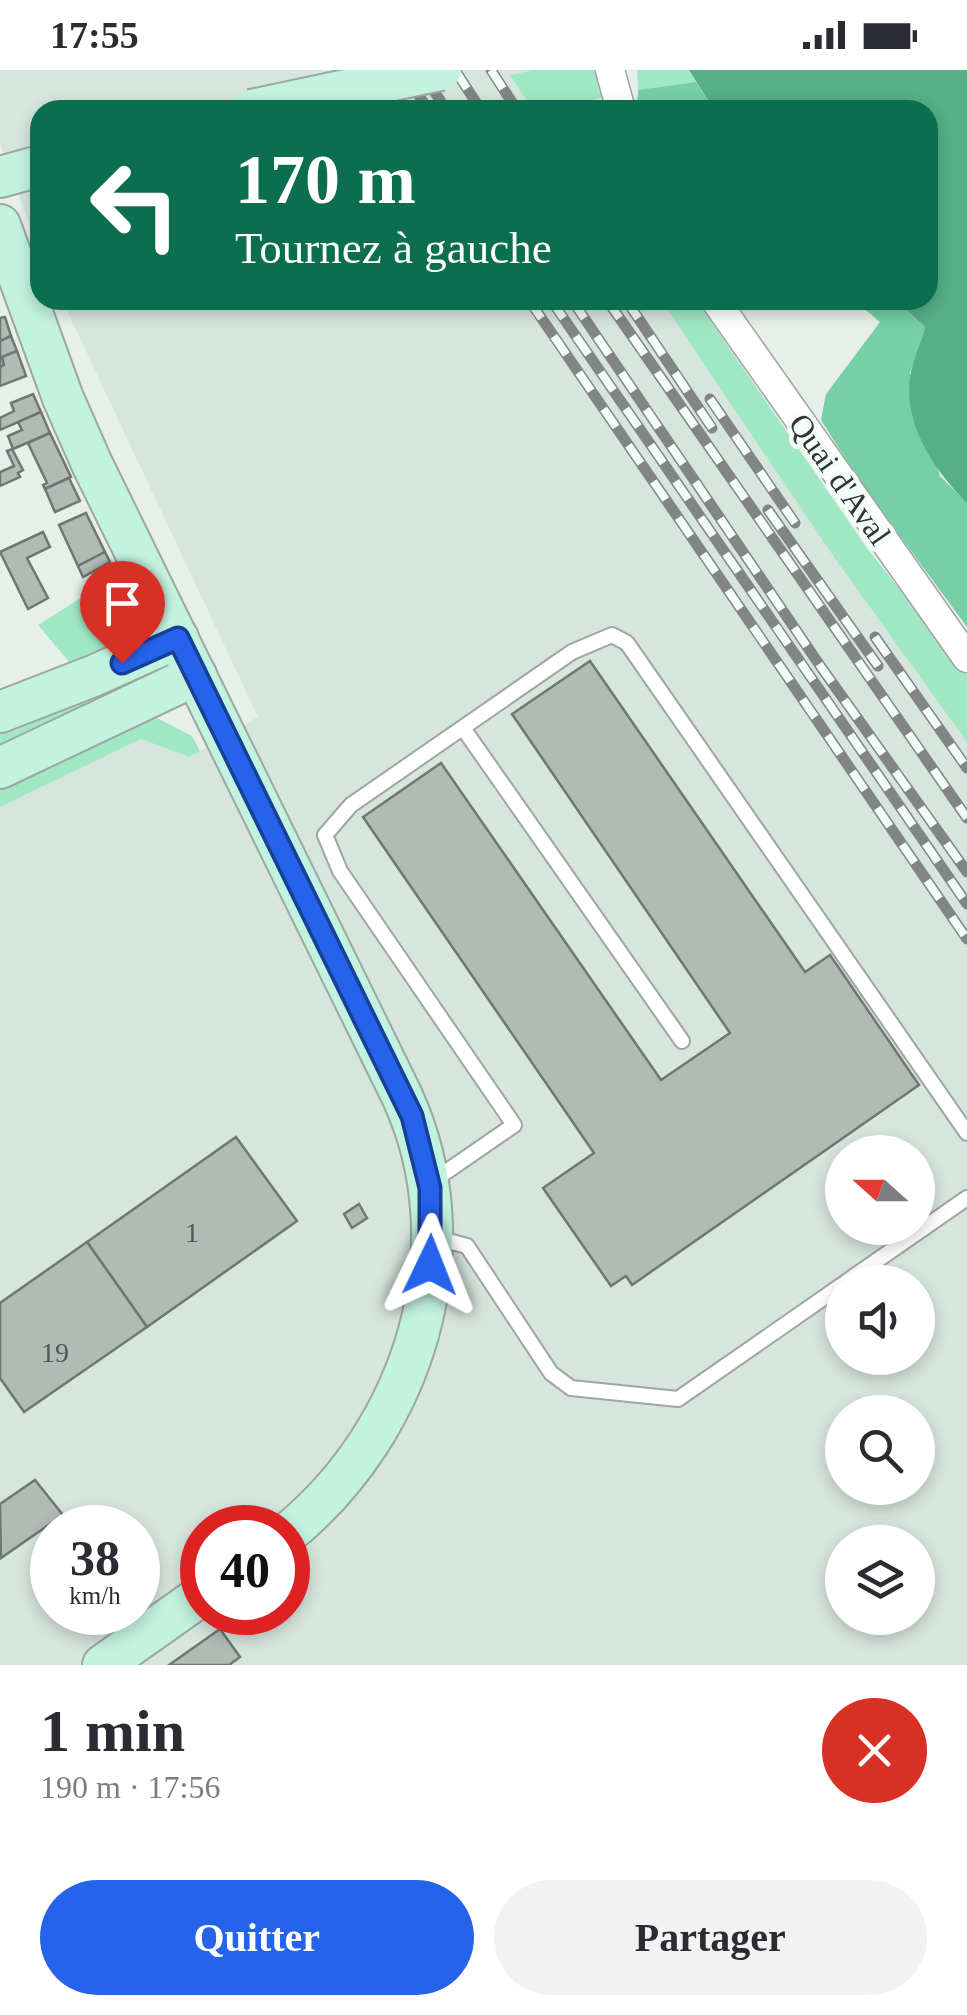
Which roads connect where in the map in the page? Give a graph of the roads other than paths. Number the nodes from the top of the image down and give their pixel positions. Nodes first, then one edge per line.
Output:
1 (441, 70) edge
2 (610, 70) edge
3 (298, 100) edge
4 (618, 100) edge
5 (30, 169) edge
6 (0, 178) edge
7 (0, 224) edge
8 (30, 305) edge
9 (32, 310) edge
10 (721, 310) edge
11 (178, 638) junction
12 (967, 658) edge
13 (196, 674) junction
14 (0, 712) edge
15 (463, 728) junction
16 (0, 768) edge
17 (682, 1041) dead end
18 (967, 1134) edge
19 (429, 1184) junction
20 (967, 1198) edge
21 (430, 1250) junction
22 (871, 1265) edge
23 (825, 1297) edge
24 (310, 1512) edge
25 (180, 1611) edge
26 (103, 1665) edge

1 - 3 street, bridge
2 - 4 street
5 - 6 street
7 - 8 street
9 - 11 street
10 - 12 street, Quai d'Aval
11 - 13 street
11 - 14 street
13 - 16 street
13 - 19 street
15 - 17 lane
15 - 18 lane
15 - 19 lane
19 - 21 street
20 - 22 lane
21 - 23 lane
21 - 24 street
25 - 26 street

